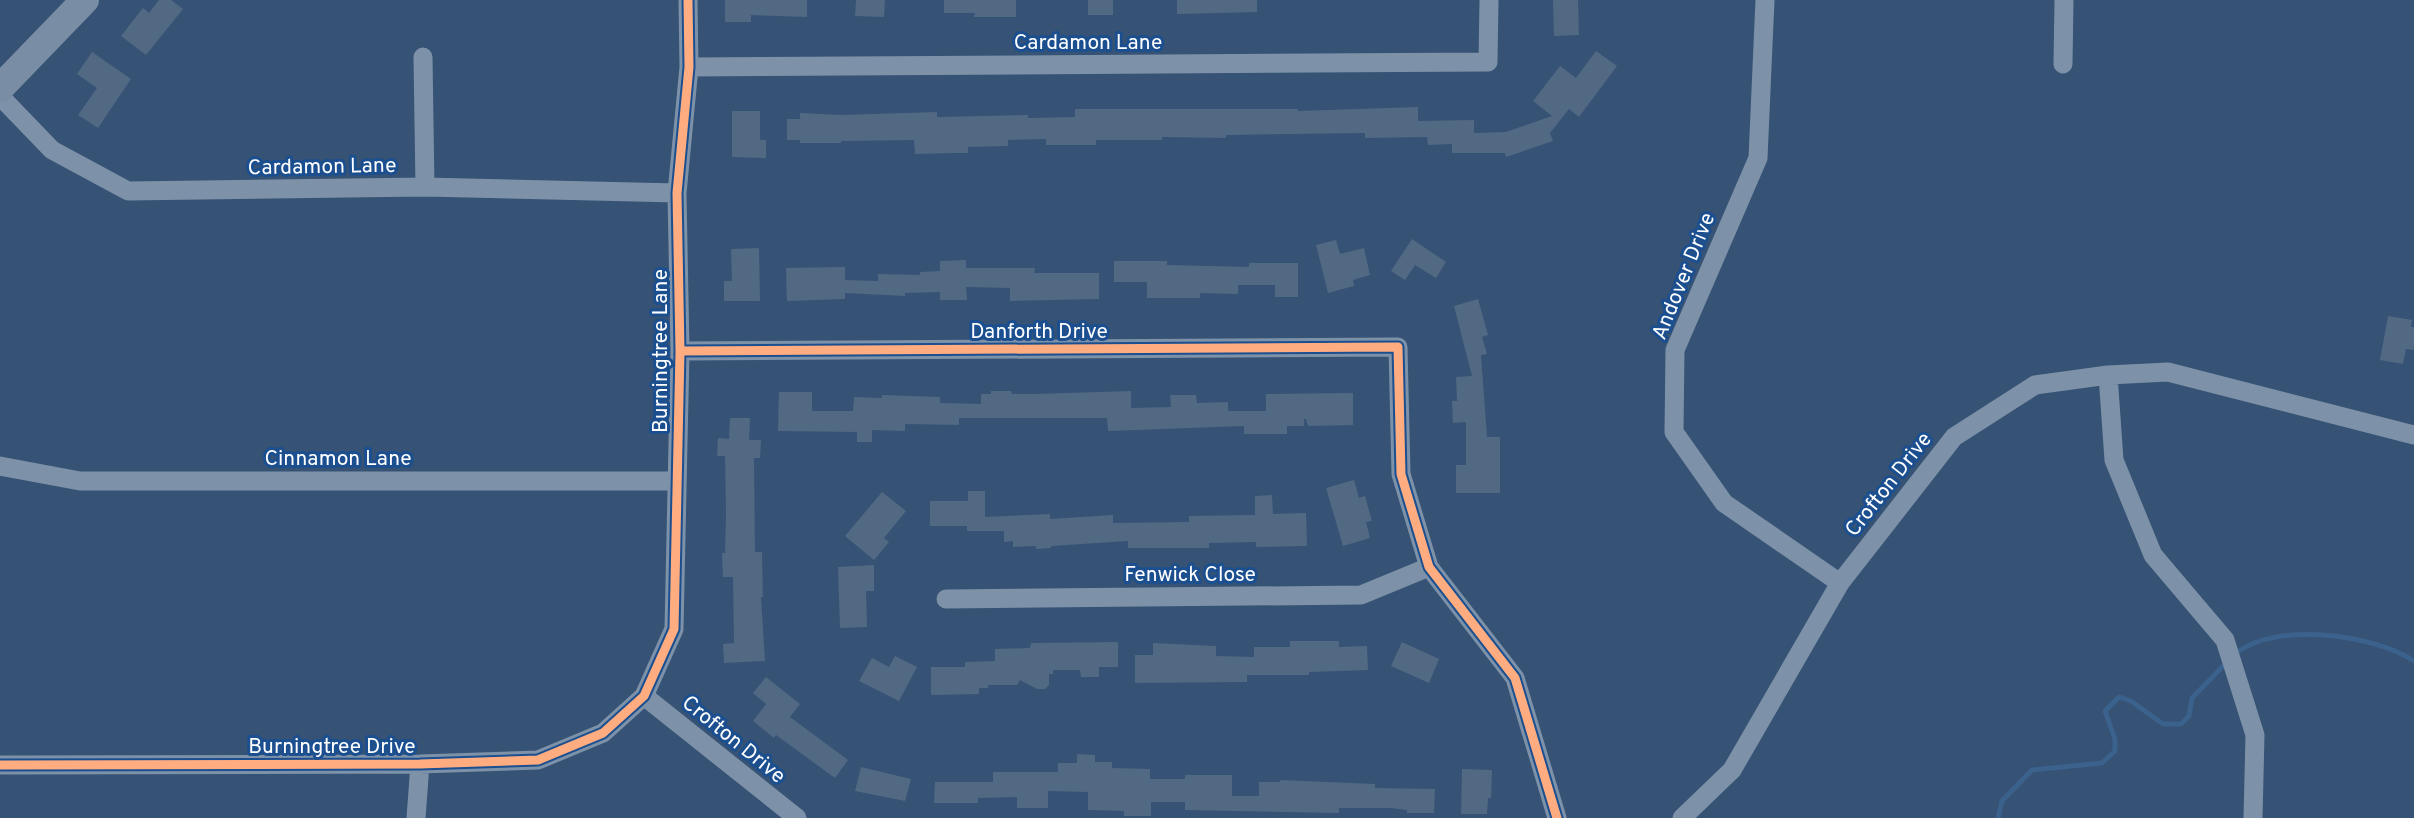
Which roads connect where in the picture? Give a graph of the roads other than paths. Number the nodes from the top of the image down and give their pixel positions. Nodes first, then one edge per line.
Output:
1 (85, 0) edge
2 (688, 0) edge
3 (1489, 0) edge
4 (1765, 0) edge
5 (2064, 0) edge
6 (423, 57) dead end
7 (2063, 64) dead end
8 (689, 67) junction
9 (0, 88) edge
10 (0, 96) edge
11 (425, 187) junction
12 (677, 193) junction
13 (680, 351) junction
14 (2108, 374) junction
15 (2414, 435) edge
16 (0, 466) edge
17 (677, 481) junction
18 (1429, 567) junction
19 (1840, 583) junction
20 (946, 598) dead end
21 (643, 696) junction
22 (420, 764) junction
23 (0, 765) edge
24 (416, 818) edge
25 (797, 818) edge
26 (1557, 818) edge
27 (1682, 818) edge
28 (2253, 818) edge

1 - 9 street
2 - 8 street, Burningtree Lane
3 - 8 street, Cardamon Lane
4 - 19 street, Andover Drive
5 - 7 street
6 - 11 street
8 - 12 street, Burningtree Lane
10 - 11 street, Cardamon Lane
11 - 12 street, Cardamon Lane
12 - 13 street, Burningtree Lane
13 - 17 street, Burningtree Lane
13 - 18 street, Danforth Drive
14 - 15 street, Crofton Drive
14 - 19 street, Crofton Drive
14 - 28 street
16 - 17 street, Cinnamon Lane
17 - 21 street, Burningtree Lane
18 - 20 street, Fenwick Close
18 - 26 street
19 - 27 street, Crofton Drive
21 - 22 street, Burningtree Drive
21 - 25 street, Crofton Drive
22 - 23 street, Burningtree Drive
22 - 24 street

